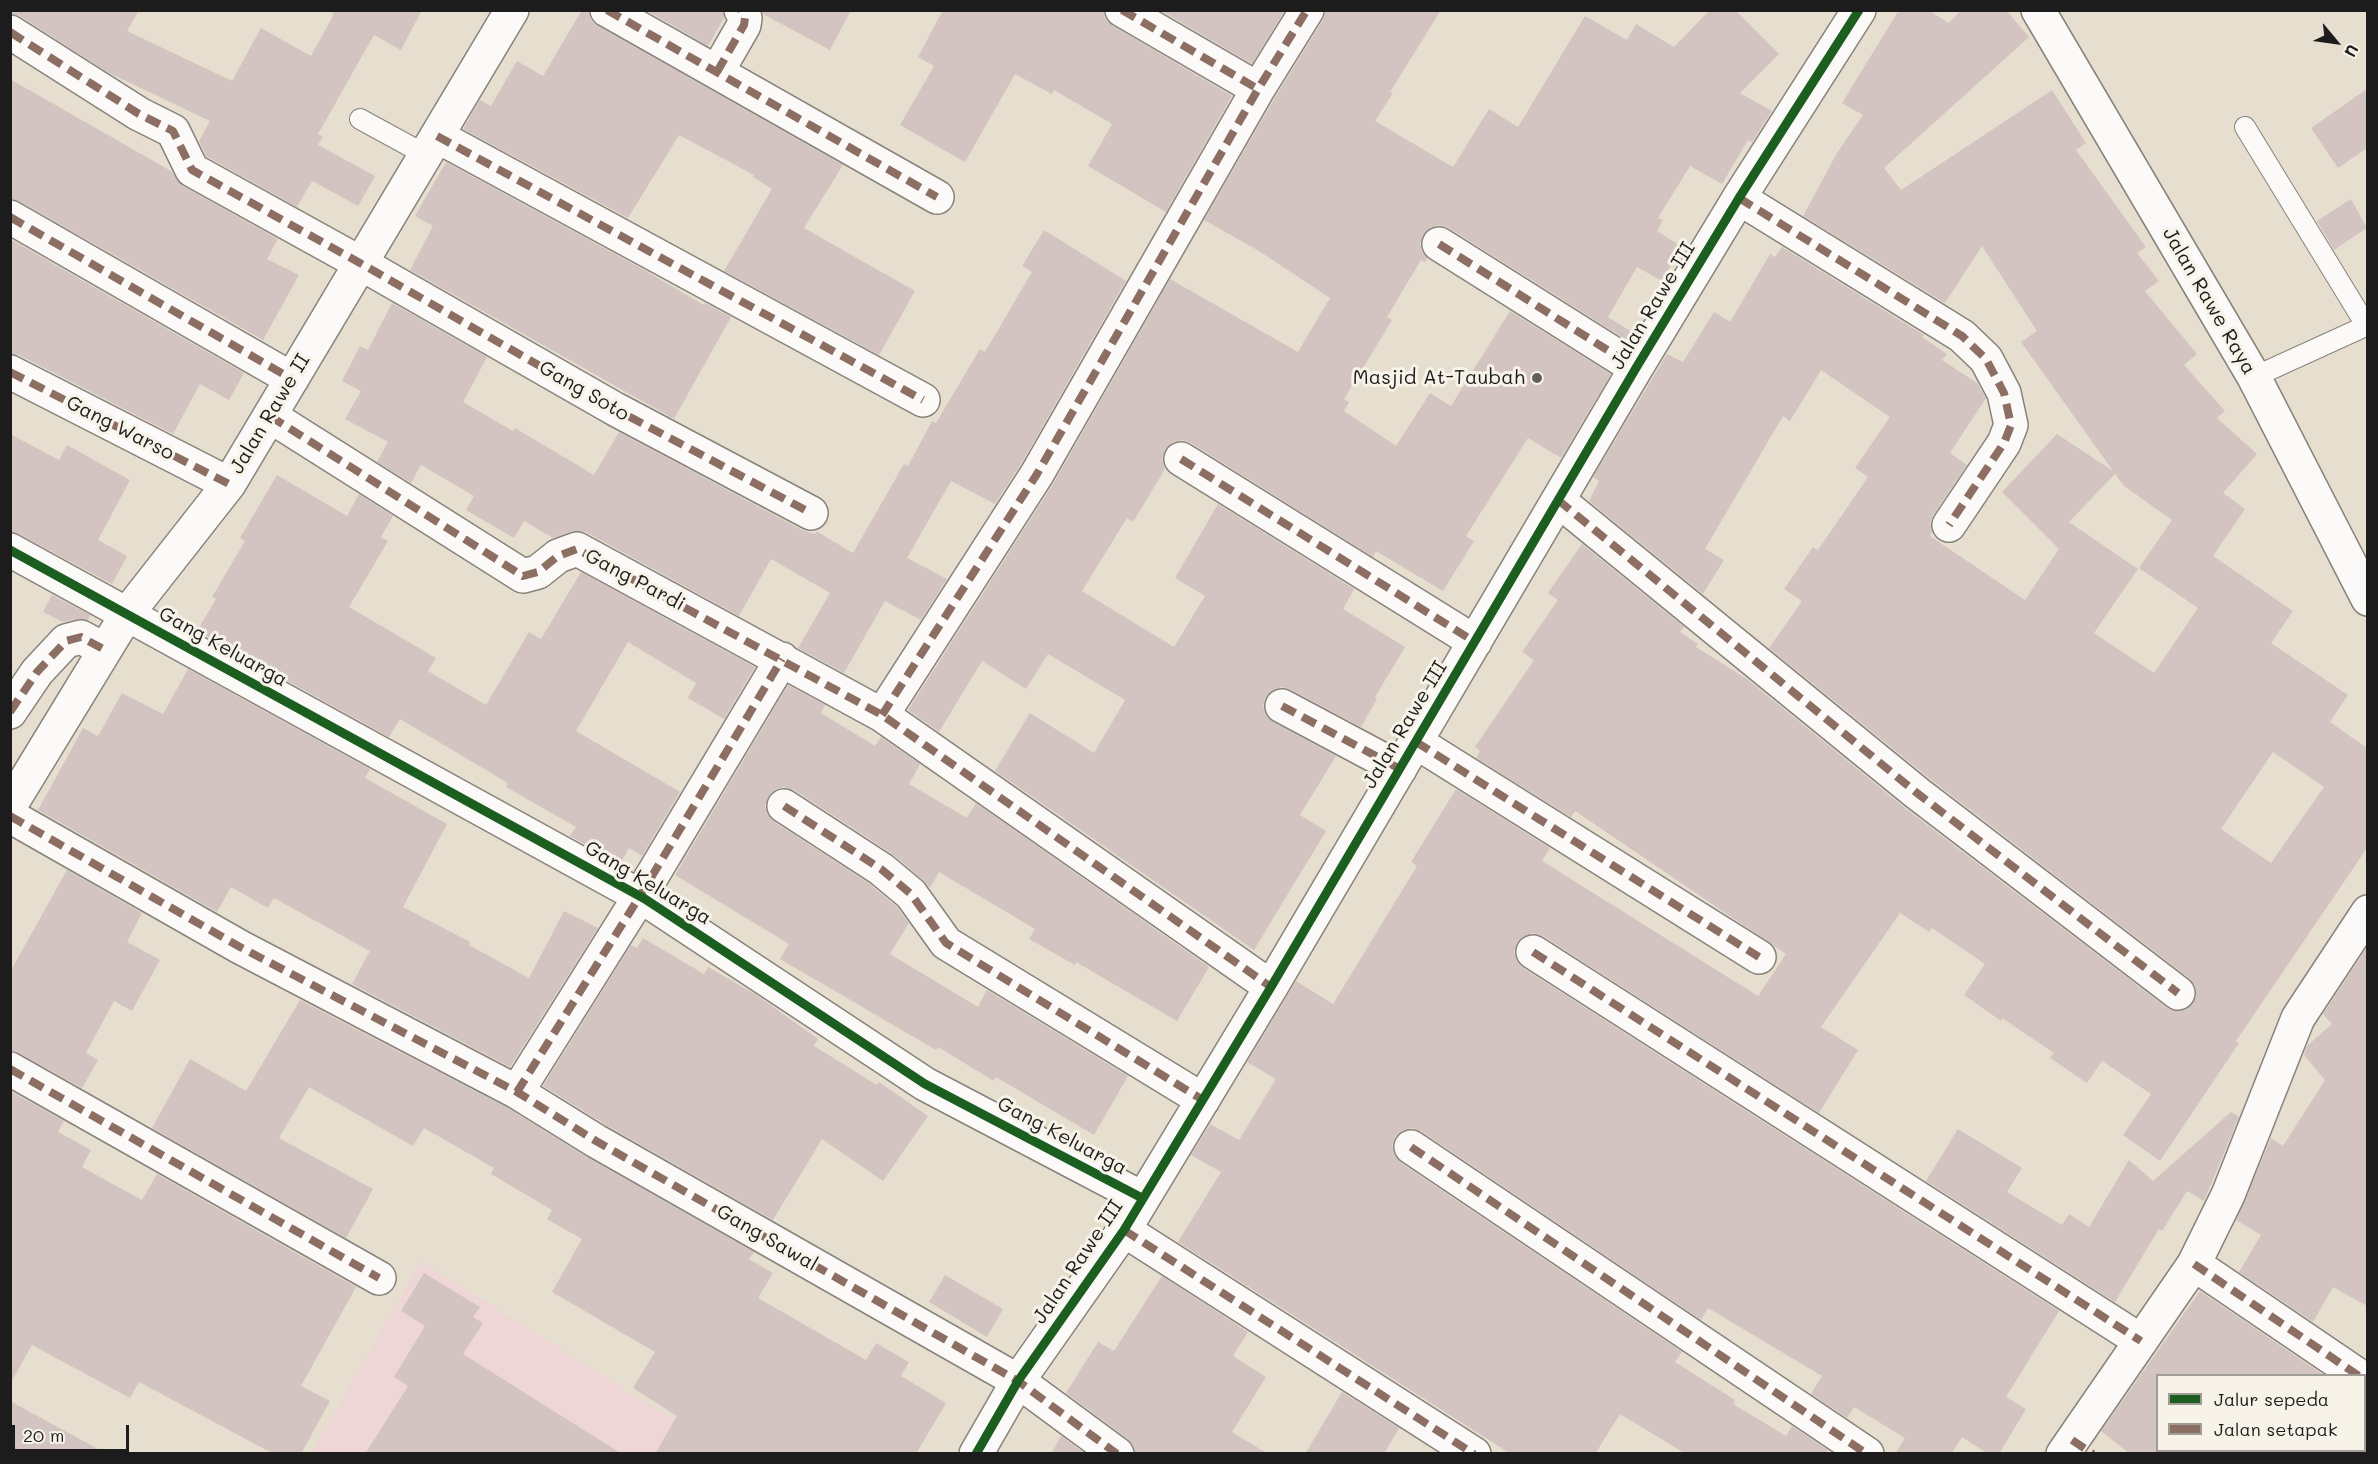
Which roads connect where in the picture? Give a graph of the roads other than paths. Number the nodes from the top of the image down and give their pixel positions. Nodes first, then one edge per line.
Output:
1 (512, 10) edge
2 (607, 10) edge
3 (741, 10) edge
4 (1122, 10) edge
5 (1307, 10) edge
6 (1859, 10) edge
7 (2038, 10) edge
8 (10, 32) edge
9 (717, 72) junction
10 (1258, 89) junction
11 (360, 119) dead end
12 (2245, 128) dead end
13 (432, 146) junction
14 (937, 196) dead end
15 (1739, 198) junction
16 (10, 217) edge
17 (1439, 244) dead end
18 (360, 263) junction
19 (2367, 325) edge
20 (1636, 368) junction
21 (10, 372) edge
22 (2254, 376) junction
23 (292, 379) junction
24 (923, 400) dead end
25 (270, 416) junction
26 (1181, 459) dead end
27 (229, 484) junction
28 (1558, 500) junction
29 (811, 513) dead end
30 (1949, 525) dead end
31 (10, 550) edge
32 (2367, 598) edge
33 (127, 614) junction
34 (1475, 642) junction
35 (105, 650) junction
36 (782, 659) junction
37 (1281, 706) dead end
38 (10, 712) edge
39 (882, 715) junction
40 (1416, 742) junction
41 (1400, 769) junction
42 (10, 806) edge
43 (784, 806) dead end
44 (10, 816) edge
45 (640, 896) junction
46 (2367, 912) edge
47 (1533, 952) dead end
48 (1759, 957) dead end
49 (1271, 987) junction
50 (2178, 993) dead end
51 (10, 1069) edge
52 (517, 1092) junction
53 (1203, 1100) junction
54 (1411, 1147) dead end
55 (1142, 1198) junction
56 (1124, 1230) junction
57 (2194, 1264) junction
58 (379, 1278) dead end
59 (2141, 1341) junction
60 (2356, 1374) edge
61 (1018, 1381) junction
62 (2076, 1449) edge
63 (976, 1454) edge
64 (1116, 1454) edge
65 (1474, 1454) edge
66 (1868, 1454) edge

1 - 13 street, Jalan Rawe II
2 - 9 street
3 - 9 street
4 - 10 street
5 - 10 street
6 - 15 street, Jalan Rawe III
7 - 22 street, Jalan Rawe Raya
8 - 18 street, Gang Soto
9 - 14 street
10 - 39 street
11 - 13 lane
12 - 19 lane
13 - 18 street, Jalan Rawe II
13 - 24 street
15 - 20 street, Jalan Rawe III
15 - 30 street
16 - 23 street
17 - 20 street
18 - 23 street, Jalan Rawe II
18 - 29 street, Gang Soto
19 - 22 lane
20 - 28 street, Jalan Rawe III
21 - 27 street, Gang Warso
22 - 32 street, Jalan Rawe Raya
23 - 25 street, Jalan Rawe II
25 - 27 street, Jalan Rawe II
25 - 36 street, Gang Pardi
26 - 34 street
27 - 33 street, Jalan Rawe II
28 - 34 street, Jalan Rawe III
28 - 50 street
31 - 33 street, Gang Keluarga
33 - 35 street, Jalan Rawe II
33 - 45 street, Gang Keluarga
34 - 40 street, Jalan Rawe III
35 - 38 street
35 - 42 street, Jalan Rawe II
36 - 39 street, Gang Pardi
36 - 45 street
37 - 41 street
39 - 49 street, Gang Pardi
40 - 41 street, Jalan Rawe III
40 - 48 street
41 - 49 street, Jalan Rawe III
43 - 53 street
44 - 52 street, Gang Sawal
45 - 52 street
45 - 55 street, Gang Keluarga
46 - 57 street
47 - 59 street
49 - 53 street, Jalan Rawe III
51 - 58 street
52 - 61 street, Gang Sawal
53 - 55 street, Jalan Rawe III
54 - 66 street
55 - 56 street, Jalan Rawe III
56 - 61 street, Jalan Rawe III
56 - 65 street
57 - 59 street
57 - 60 street
59 - 62 street
61 - 63 street, Jalan Rawe III
61 - 64 street, Gang Sawal

